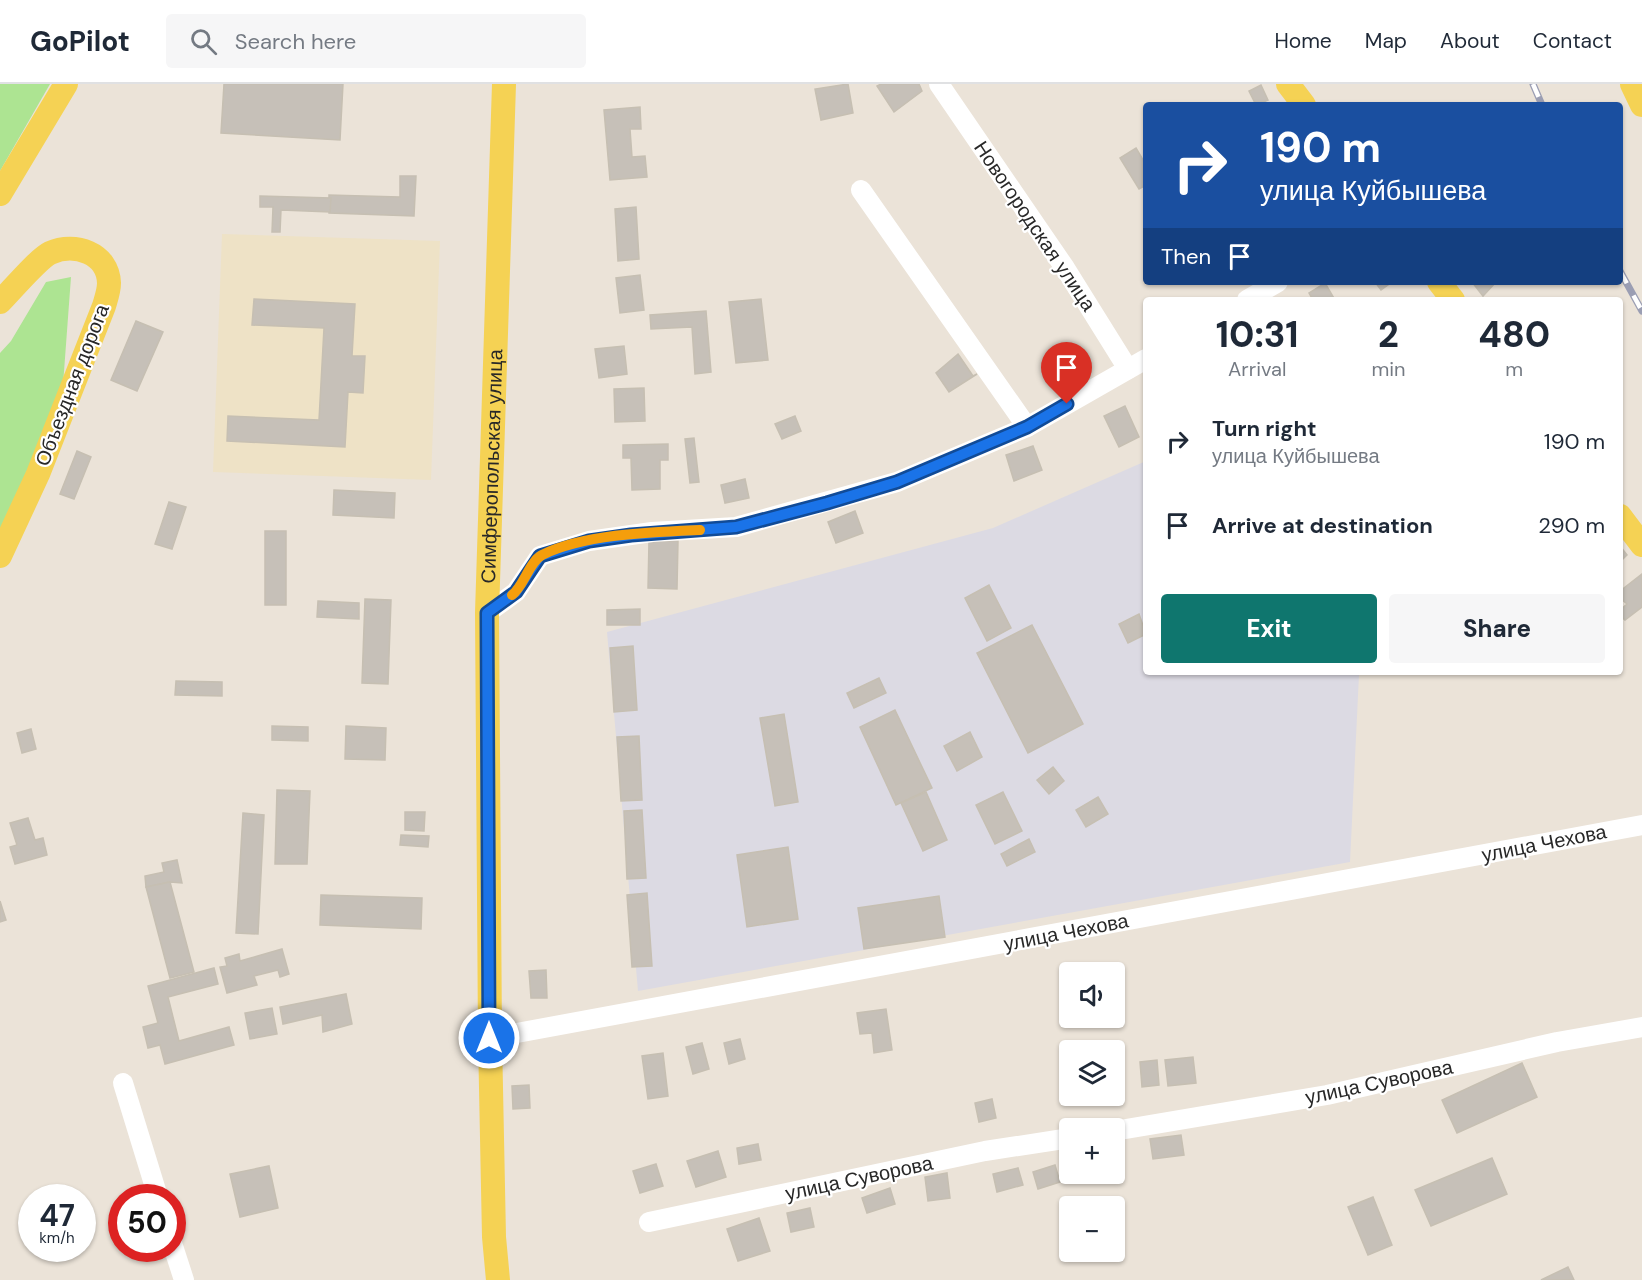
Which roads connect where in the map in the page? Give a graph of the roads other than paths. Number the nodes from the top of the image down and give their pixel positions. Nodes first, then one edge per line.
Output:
1 (66, 84) edge
2 (504, 84) edge
3 (939, 84) edge
4 (1288, 84) edge
5 (1632, 84) edge
6 (1302, 102) edge
7 (1642, 105) edge
8 (861, 190) dead end
9 (0, 194) edge
10 (1273, 285) edge
11 (1441, 285) edge
12 (1252, 297) edge
13 (1451, 297) edge
14 (0, 302) edge
15 (1143, 361) edge
16 (1128, 369) junction
17 (1027, 427) junction
18 (1623, 520) edge
19 (1642, 545) edge
20 (0, 556) edge
21 (487, 613) junction
22 (1642, 825) edge
23 (1642, 1027) edge
24 (489, 1038) junction
25 (123, 1083) dead end
26 (1125, 1129) edge
27 (1059, 1140) edge
28 (154, 1184) edge
29 (649, 1222) dead end
30 (178, 1262) edge
31 (184, 1280) edge
32 (498, 1280) edge

1 - 9 main road
2 - 21 main road, Симферопольская улица
3 - 16 street, Новогородская улица
4 - 6 main road
5 - 7 main road
8 - 17 street
10 - 12 street
11 - 13 main road
14 - 20 main road, Объездная дорога
15 - 16 street
16 - 17 street
17 - 21 street
18 - 19 main road
21 - 24 main road, Симферопольская улица
22 - 24 street, улица Чехова
23 - 26 street, улица Суворова
24 - 32 main road, Симферопольская улица
25 - 28 street
27 - 29 street, улица Суворова
30 - 31 street

